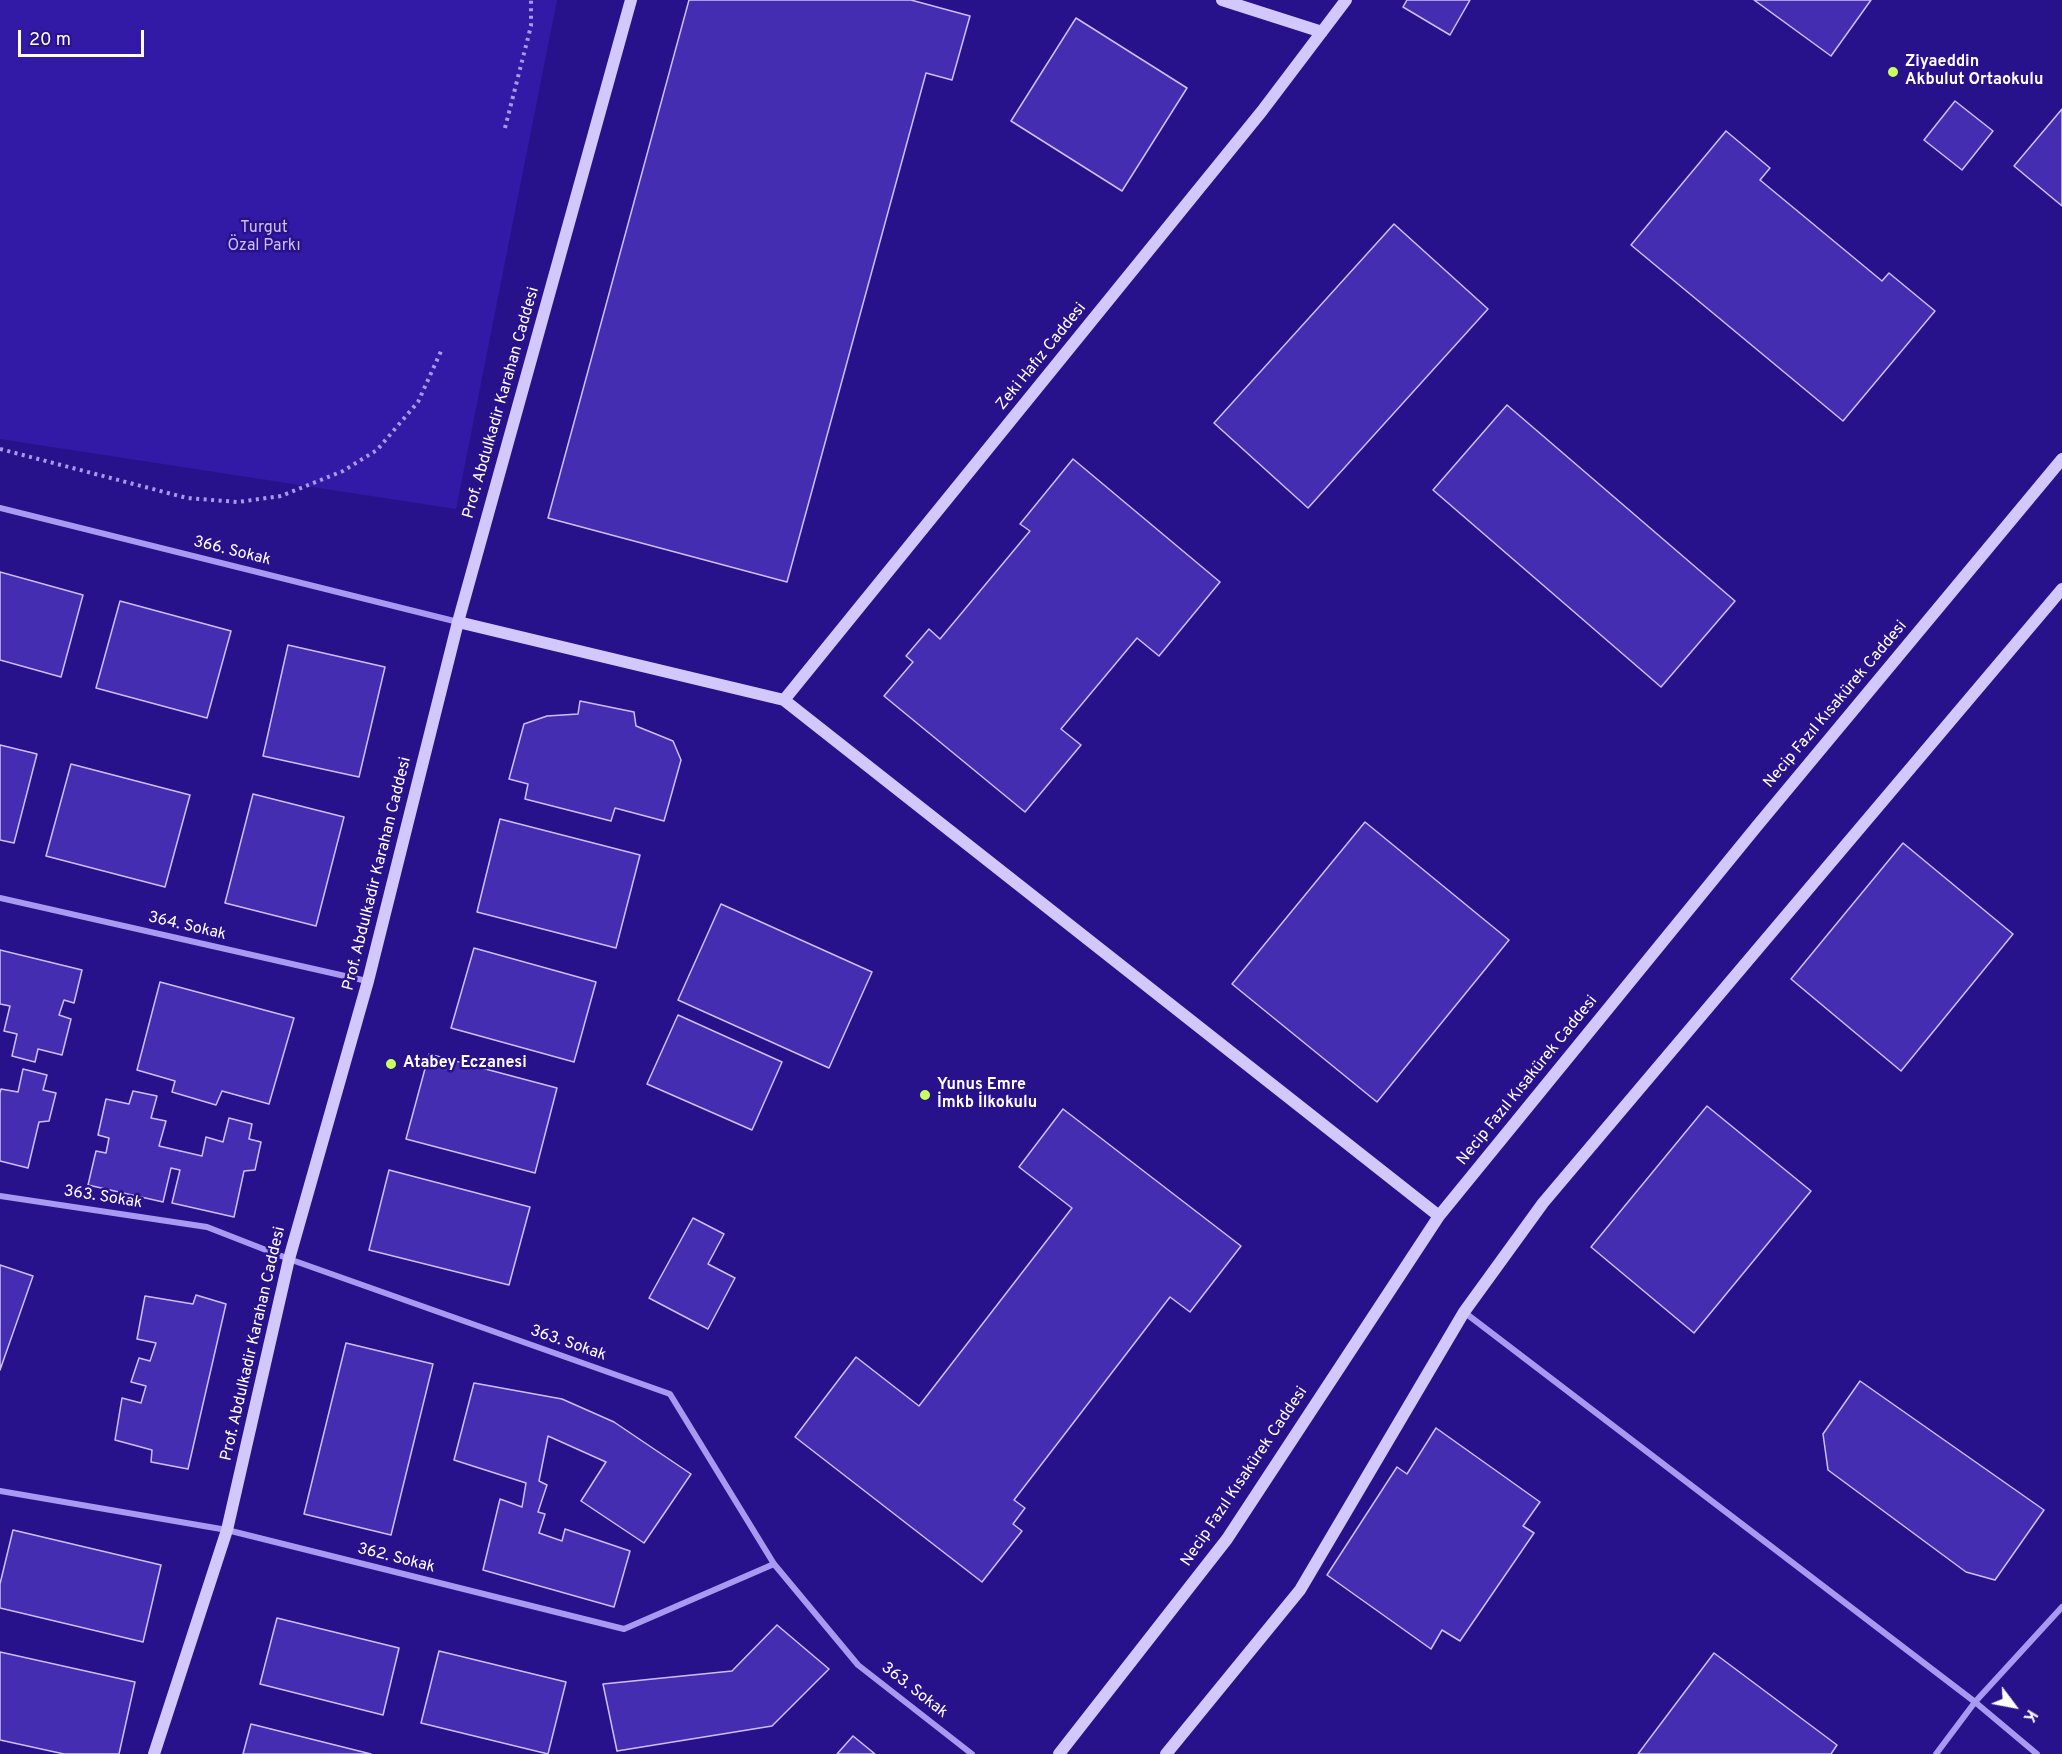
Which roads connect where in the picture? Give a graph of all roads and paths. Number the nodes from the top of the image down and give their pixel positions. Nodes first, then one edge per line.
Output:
1 (531, 0) edge
2 (631, 0) edge
3 (1222, 0) edge
4 (1346, 0) edge
5 (1322, 32) junction
6 (505, 128) dead end
7 (442, 350) dead end
8 (0, 449) edge
9 (2062, 459) edge
10 (0, 508) edge
11 (2062, 590) edge
12 (458, 622) junction
13 (784, 700) junction
14 (0, 898) edge
15 (368, 981) junction
16 (0, 1196) edge
17 (1440, 1216) junction
18 (289, 1259) junction
19 (1464, 1312) junction
20 (0, 1491) edge
21 (227, 1530) junction
22 (774, 1564) junction
23 (2062, 1607) edge
24 (1975, 1702) junction
25 (154, 1754) edge
26 (972, 1754) edge
27 (1059, 1754) edge
28 (1166, 1754) edge
29 (1936, 1754) edge
30 (2037, 1754) edge

1 - 6 path
2 - 12 main road, Prof. Abdulkadir Karahan Caddesi
3 - 5 main road
4 - 5 main road, Zeki Hafız Caddesi
5 - 13 main road, Zeki Hafız Caddesi
7 - 8 path
9 - 17 main road, Necip Fazıl Kısakürek Caddesi
10 - 12 street, 366. Sokak
11 - 19 main road
12 - 13 main road
12 - 15 main road, Prof. Abdulkadir Karahan Caddesi
13 - 17 main road
14 - 15 street, 364. Sokak
15 - 18 main road, Prof. Abdulkadir Karahan Caddesi
16 - 18 street, 363. Sokak
17 - 27 main road, Necip Fazıl Kısakürek Caddesi
18 - 21 main road, Prof. Abdulkadir Karahan Caddesi
18 - 22 street, 363. Sokak
19 - 24 street
19 - 28 main road
20 - 21 street, 362. Sokak
21 - 22 street, 362. Sokak
21 - 25 main road, Prof. Abdulkadir Karahan Caddesi
22 - 26 street, 363. Sokak
23 - 24 street
24 - 29 street
24 - 30 street

